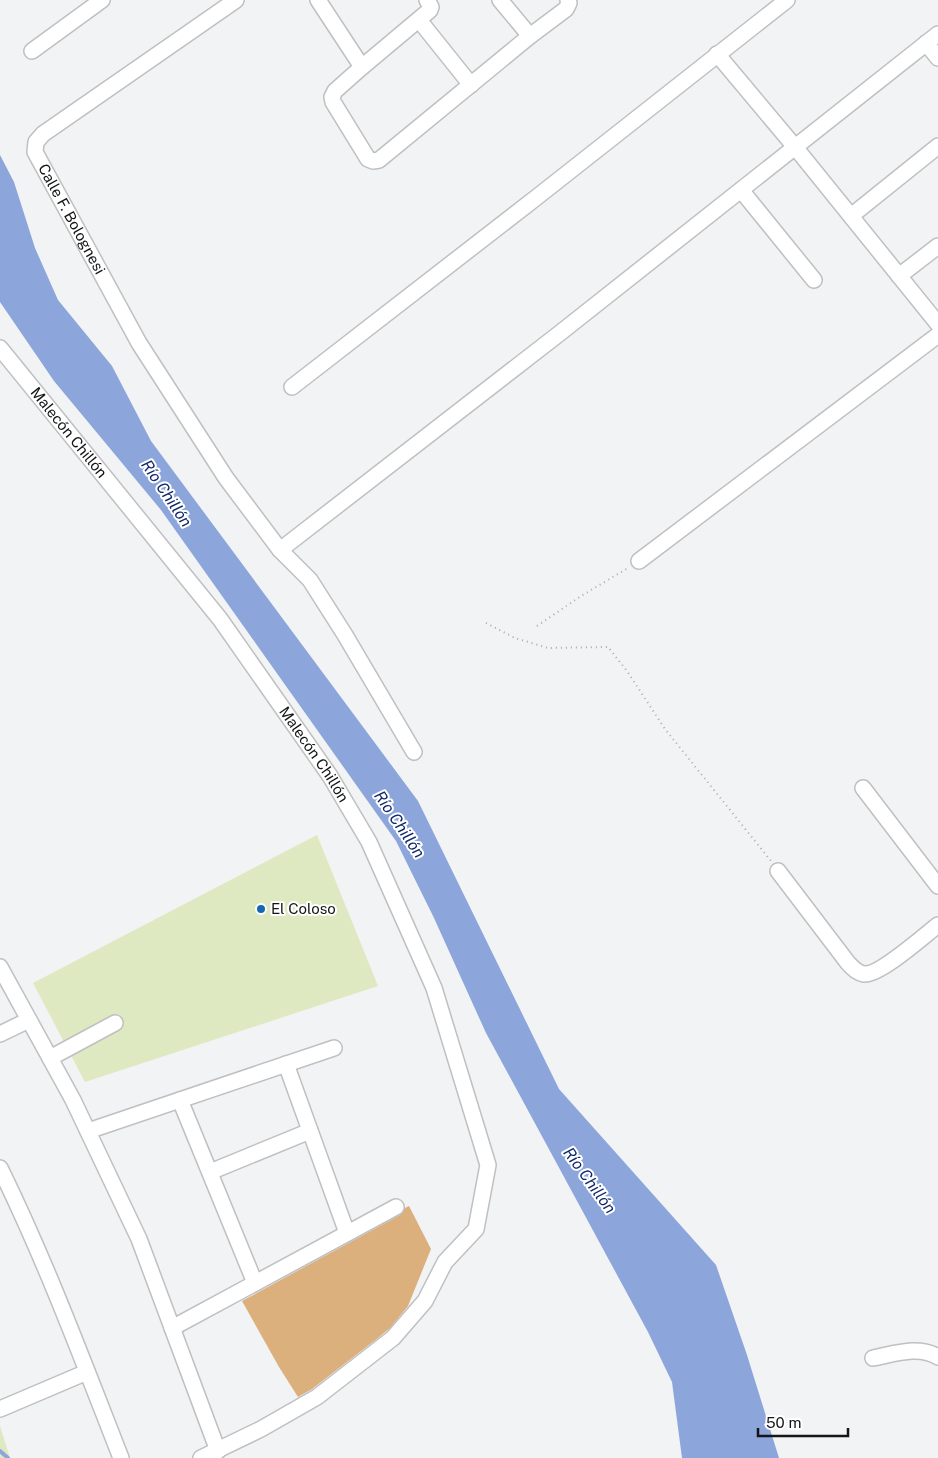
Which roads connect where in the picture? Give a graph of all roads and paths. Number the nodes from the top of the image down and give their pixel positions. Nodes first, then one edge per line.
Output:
1 (102, 0) edge
2 (236, 0) edge
3 (318, 0) edge
4 (426, 0) edge
5 (500, 0) edge
6 (568, 0) edge
7 (787, 0) edge
8 (419, 20) junction
9 (530, 36) junction
10 (932, 38) edge
11 (32, 51) dead end
12 (717, 54) junction
13 (938, 58) edge
14 (362, 67) junction
15 (471, 85) junction
16 (938, 146) edge
17 (795, 147) junction
18 (741, 190) junction
19 (851, 216) junction
20 (938, 246) edge
21 (900, 276) junction
22 (814, 280) dead end
23 (938, 324) edge
24 (938, 335) edge
25 (0, 348) edge
26 (292, 387) dead end
27 (280, 550) junction
28 (639, 561) joint
29 (486, 623) dead end
30 (537, 626) dead end
31 (414, 752) dead end
32 (863, 788) dead end
33 (778, 871) joint
34 (938, 886) edge
35 (938, 925) edge
36 (0, 968) edge
37 (29, 1020) junction
38 (115, 1023) dead end
39 (0, 1034) edge
40 (334, 1048) dead end
41 (50, 1058) junction
42 (286, 1064) junction
43 (180, 1100) junction
44 (88, 1131) junction
45 (310, 1131) junction
46 (0, 1168) edge
47 (210, 1172) junction
48 (396, 1207) dead end
49 (346, 1233) junction
50 (255, 1283) junction
51 (172, 1328) junction
52 (938, 1357) edge
53 (873, 1358) dead end
54 (87, 1372) junction
55 (0, 1409) edge
56 (218, 1451) junction
57 (121, 1458) edge
58 (201, 1458) edge

1 - 11 street
2 - 27 street, Calle F. Bolognesi
3 - 14 street
4 - 8 street
5 - 9 street
6 - 9 street
7 - 12 street
8 - 14 street
8 - 15 street
9 - 15 street
10 - 13 street
10 - 17 street
12 - 17 street
12 - 26 street
14 - 15 street
16 - 19 street
17 - 18 street
17 - 19 street
18 - 22 street
18 - 27 street
19 - 21 street
20 - 21 street
21 - 23 street
24 - 28 street
25 - 56 street, Malecón Chillón
27 - 31 street
28 - 30 path
29 - 33 path
32 - 34 street
33 - 35 street
36 - 37 street
37 - 39 street
37 - 41 street
38 - 41 street
40 - 42 street
41 - 44 street
42 - 43 street
42 - 45 street
43 - 44 street
43 - 47 street
44 - 51 street
45 - 47 street
45 - 49 street
46 - 54 street
47 - 50 street
48 - 49 street
49 - 50 street
50 - 51 street
51 - 56 street
52 - 53 street
54 - 55 street
54 - 57 street
56 - 58 street

